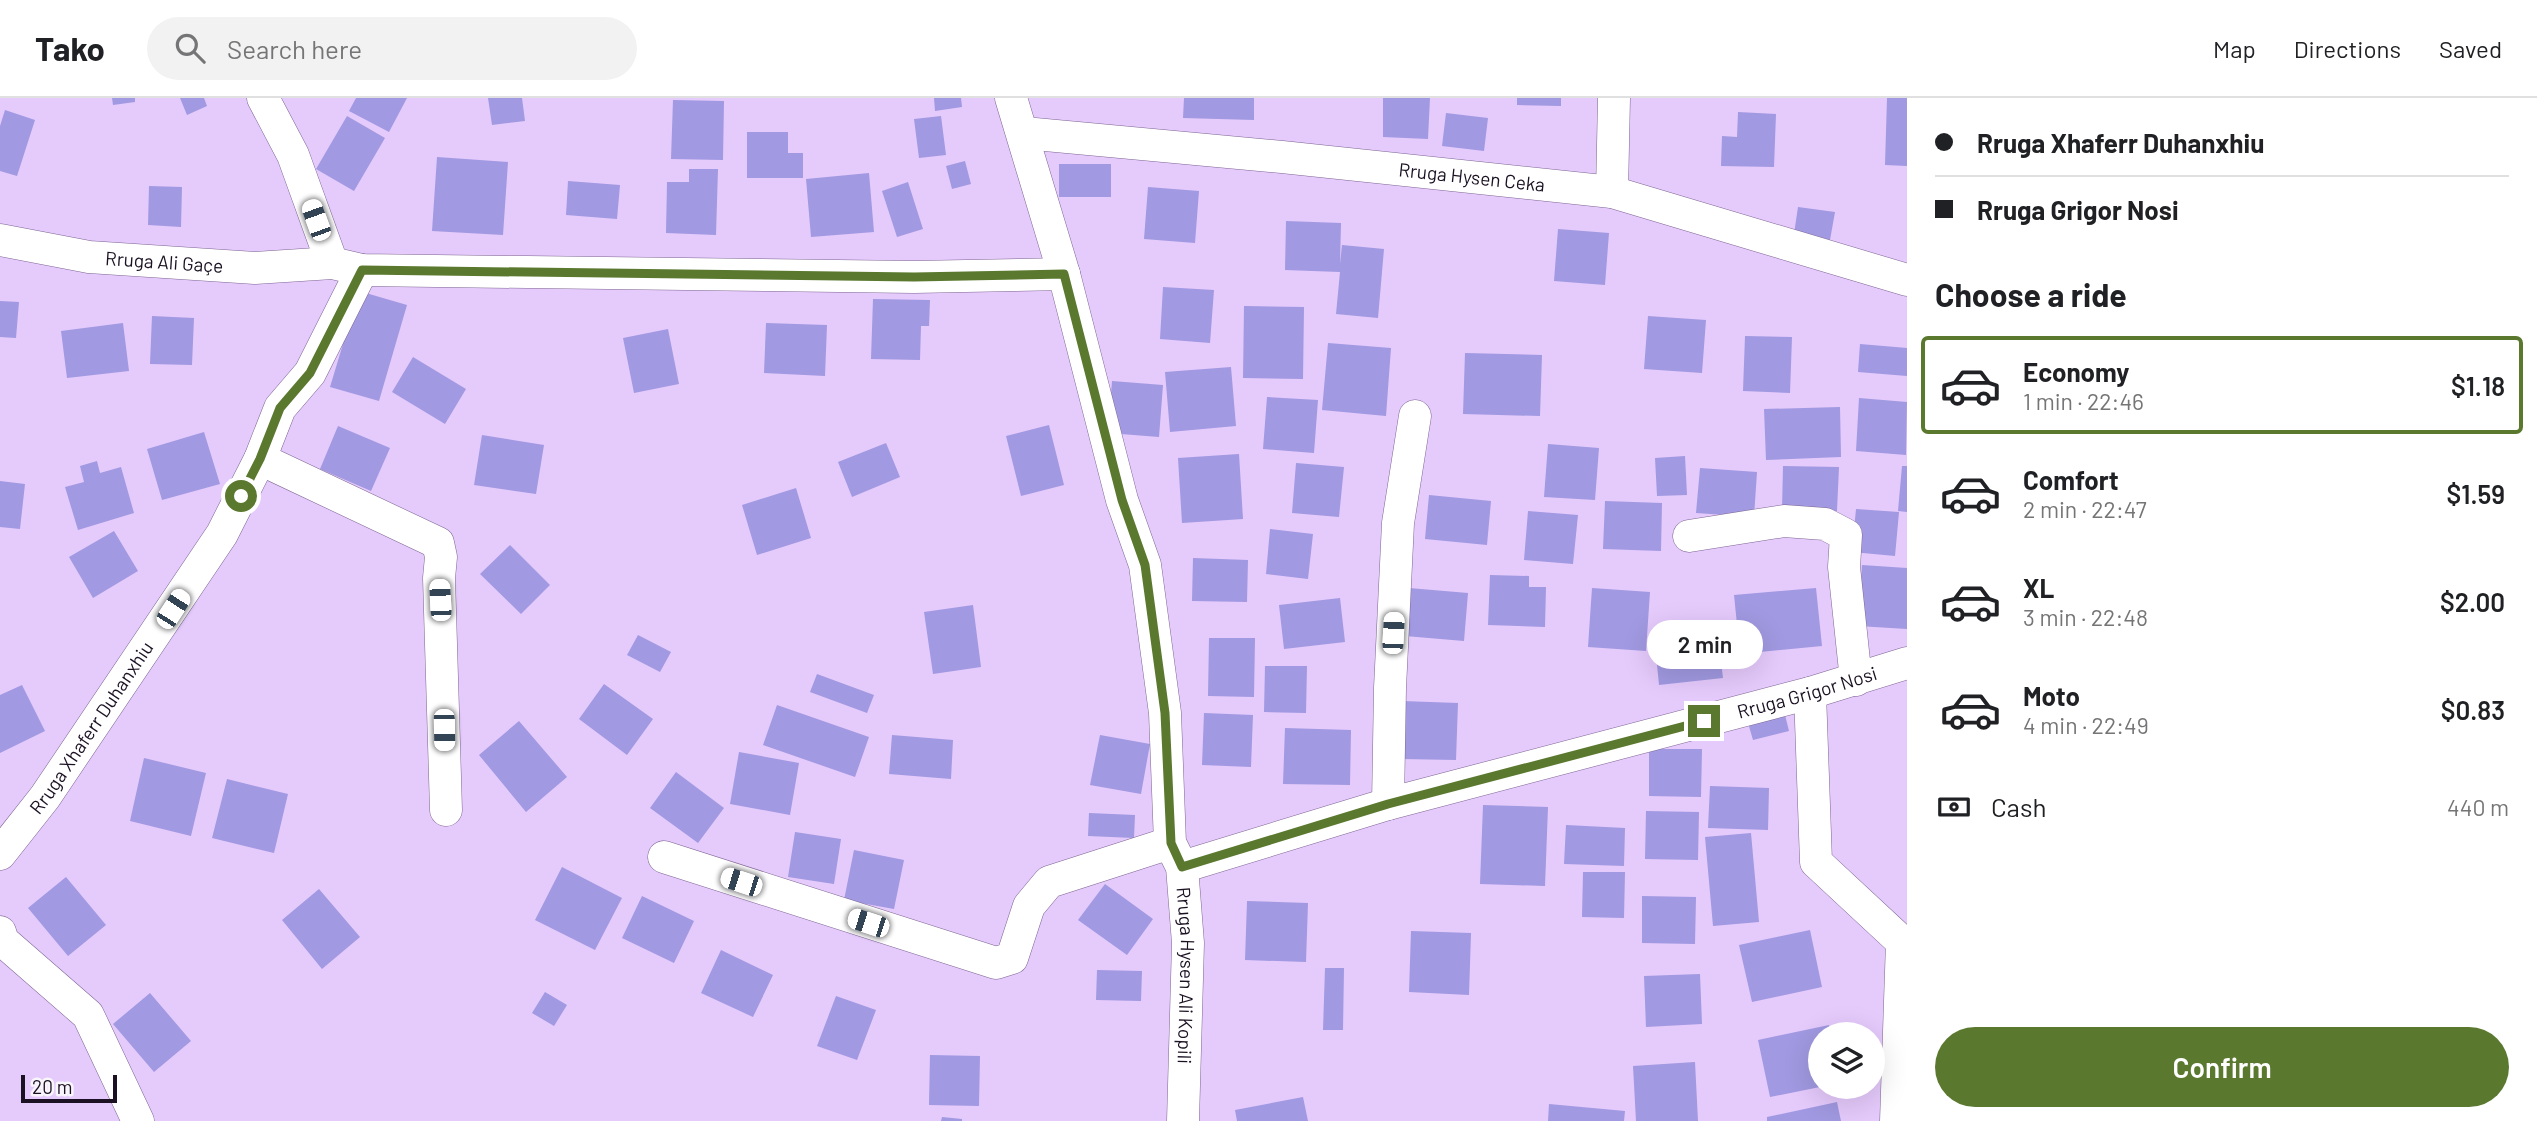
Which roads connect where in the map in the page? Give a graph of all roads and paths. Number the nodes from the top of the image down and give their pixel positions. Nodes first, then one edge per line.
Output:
1 (263, 98) edge
2 (1011, 98) edge
3 (1614, 98) edge
4 (1024, 133) junction
5 (1612, 191) junction
6 (0, 240) edge
7 (332, 263) junction
8 (362, 270) junction
9 (1064, 274) junction
10 (1907, 280) edge
11 (1415, 416) dead end
12 (260, 459) junction
13 (1689, 536) dead end
14 (1907, 663) edge
15 (1856, 680) junction
16 (1810, 693) junction
17 (1388, 804) junction
18 (446, 810) dead end
19 (0, 854) edge
20 (1176, 855) junction
21 (664, 857) dead end
22 (0, 932) edge
23 (138, 1121) edge
24 (1183, 1121) edge
25 (1896, 1121) edge

1 - 7 street
2 - 4 street, Rruga Hysen Ali Kopili
3 - 5 street
4 - 5 street, Rruga Hysen Ceka
4 - 9 street, Rruga Hysen Ali Kopili
5 - 10 street, Rruga Hysen Ceka
6 - 7 street, Rruga Ali Gaçe
7 - 8 street
8 - 9 street
8 - 12 street, Rruga Xhaferr Duhanxhiu
9 - 20 street, Rruga Hysen Ali Kopili
11 - 17 street
12 - 18 street
12 - 19 street, Rruga Xhaferr Duhanxhiu
13 - 15 street
14 - 15 street, Rruga Grigor Nosi
15 - 16 street, Rruga Grigor Nosi
16 - 17 street, Rruga Grigor Nosi
16 - 25 street
17 - 20 street, Rruga Grigor Nosi
20 - 21 street, Rruga Grigor Nosi
20 - 24 street, Rruga Hysen Ali Kopili
22 - 23 street

